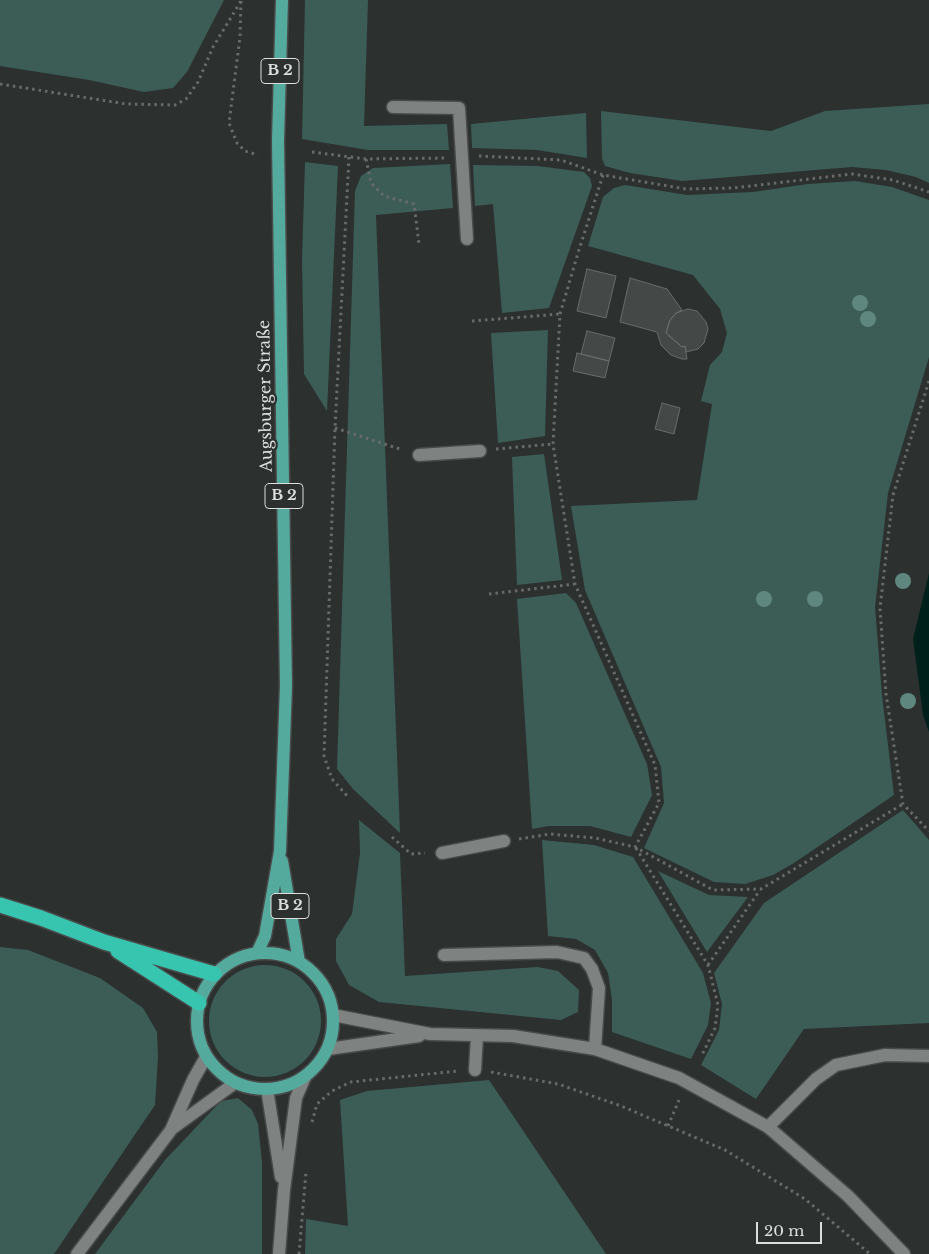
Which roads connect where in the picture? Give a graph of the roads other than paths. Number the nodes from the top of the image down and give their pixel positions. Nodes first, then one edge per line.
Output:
1 (282, 0) edge
2 (393, 107) dead end
3 (468, 239) dead end
4 (480, 451) road end
5 (419, 455) road end
6 (504, 841) road end
7 (280, 850) junction
8 (442, 853) road end
9 (0, 905) edge
10 (104, 942) junction
11 (257, 953) junction
12 (444, 954) dead end
13 (299, 962) junction
14 (214, 974) junction
15 (198, 1003) junction
16 (333, 1015) junction
17 (430, 1034) junction
18 (476, 1036) junction
19 (328, 1048) junction
20 (595, 1049) junction
21 (929, 1056) edge
22 (206, 1057) junction
23 (475, 1070) road end
24 (305, 1077) junction
25 (235, 1083) junction
26 (267, 1090) junction
27 (768, 1127) junction
28 (171, 1130) junction
29 (284, 1190) junction
30 (77, 1254) edge
31 (279, 1254) edge
32 (904, 1254) edge

1 - 7 main road, Augsburger Straße / B 2
2 - 3 main road
4 - 5 main road
6 - 8 main road
7 - 11 main road, Augsburger Straße / B 2
7 - 13 main road, Augsburger Straße / B 2
9 - 10 highway
10 - 14 highway
10 - 15 highway
11 - 13 main road
11 - 14 main road
12 - 20 main road
13 - 16 main road
14 - 15 main road
15 - 22 main road
16 - 17 main road
16 - 19 main road
17 - 18 main road
17 - 19 main road
18 - 20 main road
18 - 23 main road
19 - 24 main road
20 - 27 main road
21 - 27 main road
22 - 25 main road
22 - 28 main road
24 - 26 main road
24 - 29 main road
25 - 26 main road
25 - 28 main road
26 - 29 main road
27 - 32 main road
28 - 30 main road
29 - 31 main road

